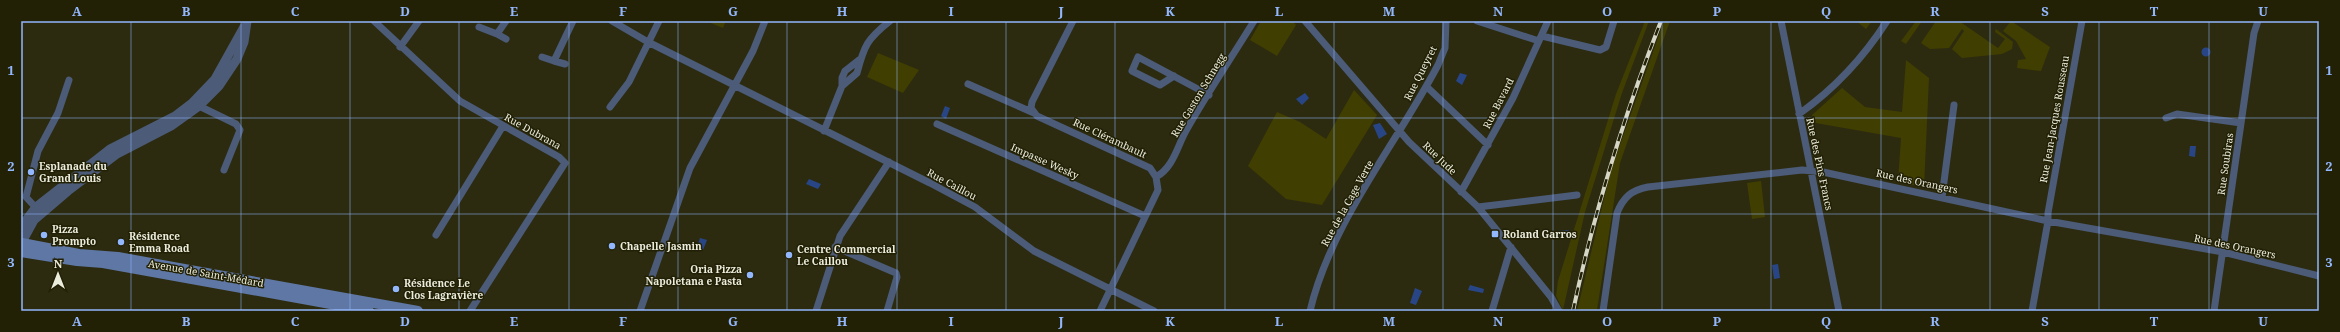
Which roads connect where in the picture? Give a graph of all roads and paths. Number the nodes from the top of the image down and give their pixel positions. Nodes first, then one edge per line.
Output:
1 (374, 21) edge
2 (419, 21) edge
3 (506, 21) edge
4 (573, 21) edge
5 (612, 21) edge
6 (659, 21) edge
7 (765, 21) edge
8 (890, 21) edge
9 (1073, 21) edge
10 (1254, 21) edge
11 (1305, 21) edge
12 (1446, 21) edge
13 (1476, 21) edge
14 (1548, 21) edge
15 (1614, 21) edge
16 (1781, 21) edge
17 (1887, 21) edge
18 (2082, 21) edge
19 (2258, 21) edge
20 (247, 22) edge
21 (479, 27) dead end
22 (497, 34) junction
23 (506, 39) dead end
24 (1540, 39) junction
25 (648, 42) junction
26 (400, 46) junction
27 (542, 57) dead end
28 (859, 60) junction
29 (554, 61) junction
30 (565, 64) dead end
31 (1174, 76) junction
32 (69, 80) dead end
33 (968, 84) dead end
34 (734, 85) junction
35 (842, 86) junction
36 (1427, 87) junction
37 (1209, 95) junction
38 (1954, 105) dead end
39 (199, 106) junction
40 (610, 108) dead end
41 (1034, 113) junction
42 (1799, 114) junction
43 (2166, 118) dead end
44 (2241, 123) junction
45 (937, 124) dead end
46 (503, 126) junction
47 (824, 131) junction
48 (1400, 131) junction
49 (1488, 145) junction
50 (889, 162) junction
51 (224, 170) dead end
52 (1811, 171) junction
53 (1156, 177) junction
54 (1461, 192) junction
55 (1577, 195) dead end
56 (1942, 197) junction
57 (1478, 207) junction
58 (38, 210) junction
59 (1146, 216) junction
60 (2048, 221) junction
61 (21, 227) edge
62 (436, 235) dead end
63 (22, 246) edge
64 (835, 247) junction
65 (1511, 247) junction
66 (2222, 252) junction
67 (2319, 276) edge
68 (1111, 289) junction
69 (1558, 309) edge
70 (369, 311) edge
71 (418, 311) edge
72 (470, 311) edge
73 (640, 311) edge
74 (816, 311) edge
75 (887, 311) edge
76 (1100, 311) edge
77 (1154, 311) edge
78 (1310, 311) edge
79 (1492, 311) edge
80 (1603, 311) edge
81 (1840, 311) edge
82 (2032, 311) edge
83 (2214, 311) edge

1 - 26 street, Rue Dubrana
2 - 26 street
3 - 22 street
4 - 29 street
5 - 25 street, Rue Caillou
6 - 25 street
7 - 34 street
8 - 28 street
9 - 41 street
10 - 37 street, Rue Gaston Schnegg
11 - 48 street, Rue Jude
12 - 36 street, Rue Queyret
13 - 24 street
14 - 24 street, Rue Bavard
15 - 24 street
16 - 42 street, Rue des Pins Francs
17 - 42 street
18 - 60 street, Rue Jean-Jacques Rousseau
19 - 44 street, Rue Soubiras
20 - 39 street
20 - 58 street
21 - 22 street
22 - 23 street
24 - 49 street, Rue Bavard
25 - 34 street, Rue Caillou
25 - 40 street
26 - 46 street, Rue Dubrana
27 - 29 street
28 - 35 street
28 - 35 street
29 - 30 street
31 - 31 street
31 - 37 street
32 - 58 street
33 - 41 street, Rue Clérambault
34 - 47 street, Rue Caillou
34 - 73 street
35 - 47 street
36 - 48 street, Rue Queyret
36 - 49 street
37 - 53 street, Rue Gaston Schnegg
38 - 56 street
39 - 51 street
39 - 58 street
41 - 53 street, Rue Clérambault
42 - 52 street, Rue des Pins Francs
43 - 44 street
44 - 66 street, Rue Soubiras
45 - 59 street, Impasse Wesky
46 - 62 street
46 - 72 street, Rue Dubrana
47 - 50 street, Rue Caillou
48 - 54 street, Rue Jude
48 - 78 street, Rue de la Cage Verte
49 - 54 street, Rue Bavard
50 - 64 street
50 - 68 street, Rue Caillou
52 - 56 street, Rue des Orangers
52 - 80 street, Rue des Orangers
52 - 81 street, Rue des Pins Francs
53 - 59 street
54 - 57 street, Rue Jude
55 - 57 street
56 - 60 street, Rue des Orangers
57 - 65 street, Rue Jude
58 - 61 street
58 - 63 street
59 - 68 street
60 - 66 street, Rue des Orangers
60 - 82 street, Rue Jean-Jacques Rousseau
63 - 70 main road, Avenue de Saint-Médard
63 - 71 main road, Avenue de Saint-Médard
64 - 74 street
64 - 75 street
65 - 69 street, Rue Jude
65 - 79 street
66 - 67 street, Rue des Orangers
66 - 83 street, Rue Soubiras
68 - 76 street
68 - 77 street, Rue Caillou

